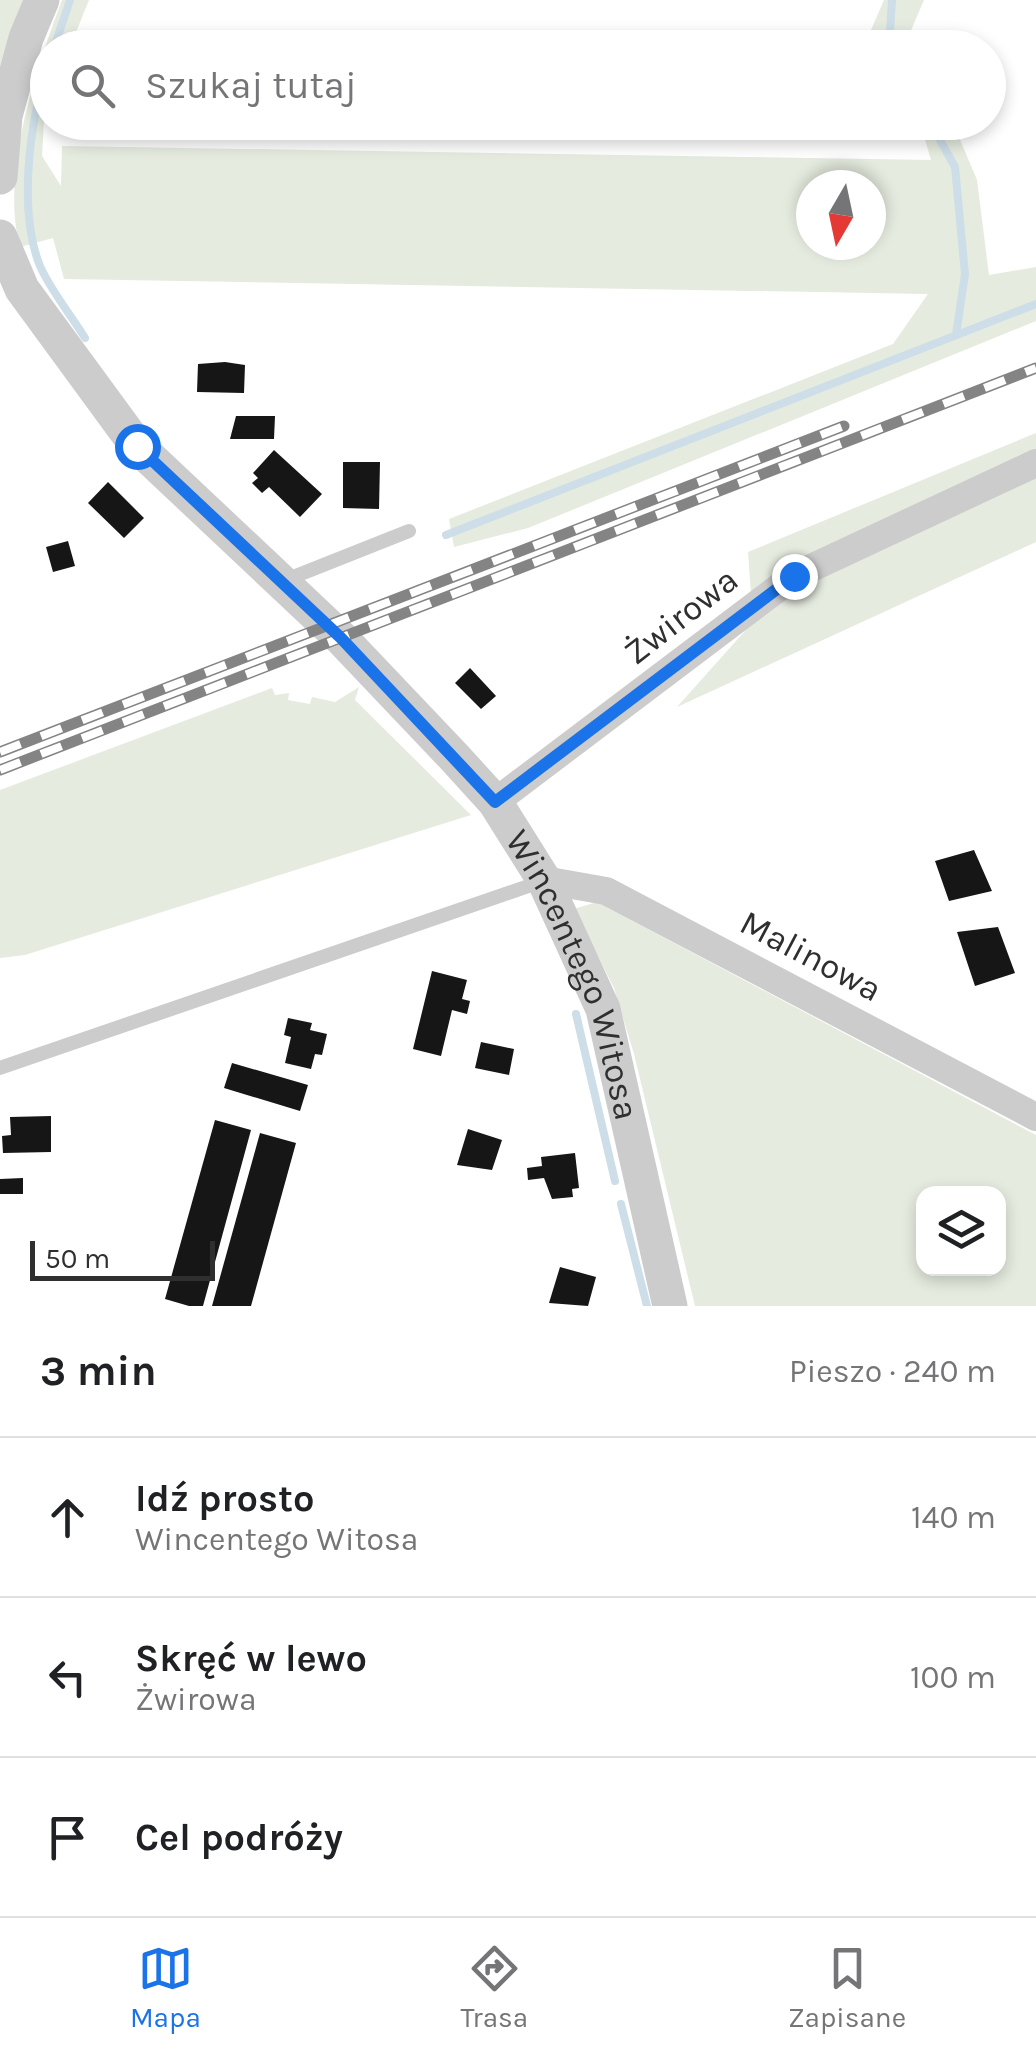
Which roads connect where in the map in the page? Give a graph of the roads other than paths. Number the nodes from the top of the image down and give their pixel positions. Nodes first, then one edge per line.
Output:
1 (42, 0) edge
2 (0, 177) edge
3 (0, 237) edge
4 (1036, 464) edge
5 (408, 531) dead end
6 (282, 582) junction
7 (495, 802) junction
8 (544, 880) junction
9 (0, 1068) edge
10 (1036, 1117) edge
11 (670, 1306) edge

1 - 2 street
3 - 6 street, Wincentego Witosa
4 - 7 street, Żwirowa
5 - 6 lane
6 - 7 street, Wincentego Witosa
7 - 8 street, Wincentego Witosa
8 - 9 lane
8 - 10 street, Malinowa
8 - 11 street, Wincentego Witosa

